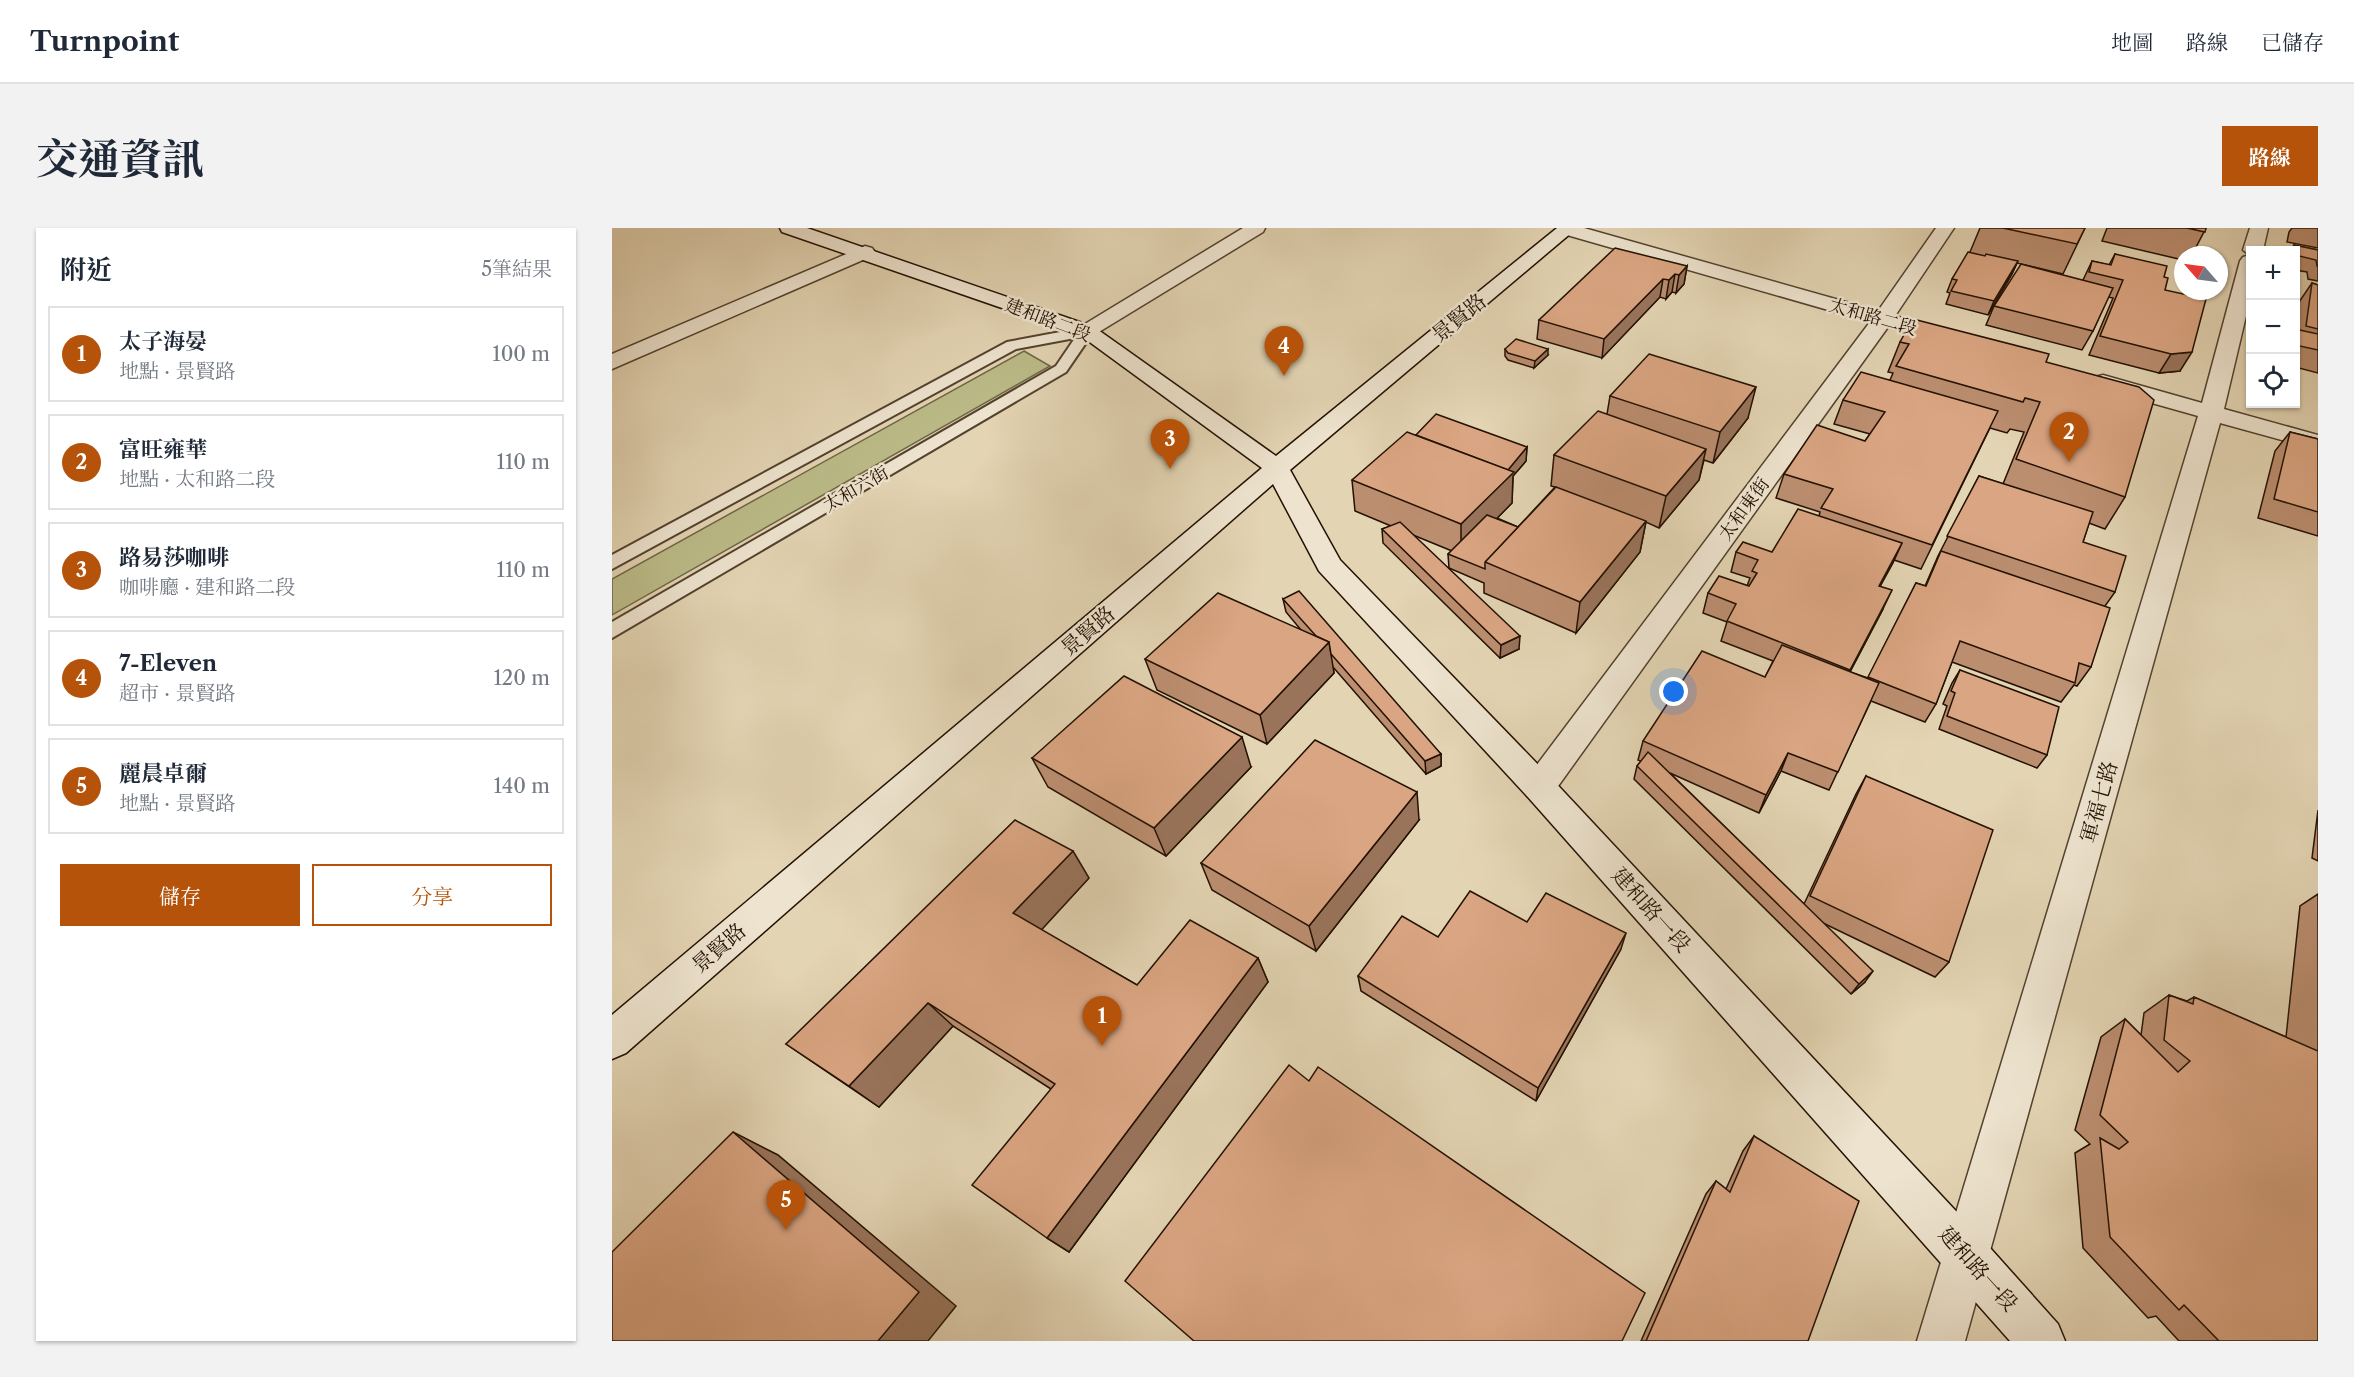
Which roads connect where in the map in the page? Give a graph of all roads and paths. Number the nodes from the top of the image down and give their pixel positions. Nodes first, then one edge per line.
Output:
1 (789, 228) edge
2 (1256, 228) edge
3 (1945, 228) edge
4 (2259, 228) edge
5 (1568, 229) edge
6 (2254, 246) edge
7 (865, 252) junction
8 (2246, 277) edge
9 (1883, 319) junction
10 (1087, 331) junction
11 (1973, 345) edge
12 (612, 362) edge
13 (2087, 377) edge
14 (2211, 413) junction
15 (2318, 443) edge
16 (1277, 468) junction
17 (612, 562) edge
18 (612, 632) edge
19 (1539, 787) junction
20 (612, 1040) edge
21 (1967, 1256) junction
22 (1941, 1341) edge
23 (2041, 1341) edge

1 - 7 street, 建和路二段
2 - 10 street, 太和六街
3 - 9 street, 太和東街
4 - 6 street
5 - 9 street, 太和路二段
5 - 16 street, 景賢路
7 - 10 street, 建和路二段
7 - 12 street
8 - 14 street, 軍福七路
9 - 11 street, 太和路二段
9 - 19 street, 太和東街
10 - 16 street, 建和路二段
10 - 17 lane, 太和六街
10 - 18 lane, 太和六街
13 - 14 street
14 - 15 street
14 - 21 street, 軍福七路
16 - 19 street, 建和路一段
16 - 20 street, 景賢路
19 - 21 street, 建和路一段
21 - 22 street, 軍福七路
21 - 23 street, 建和路一段

